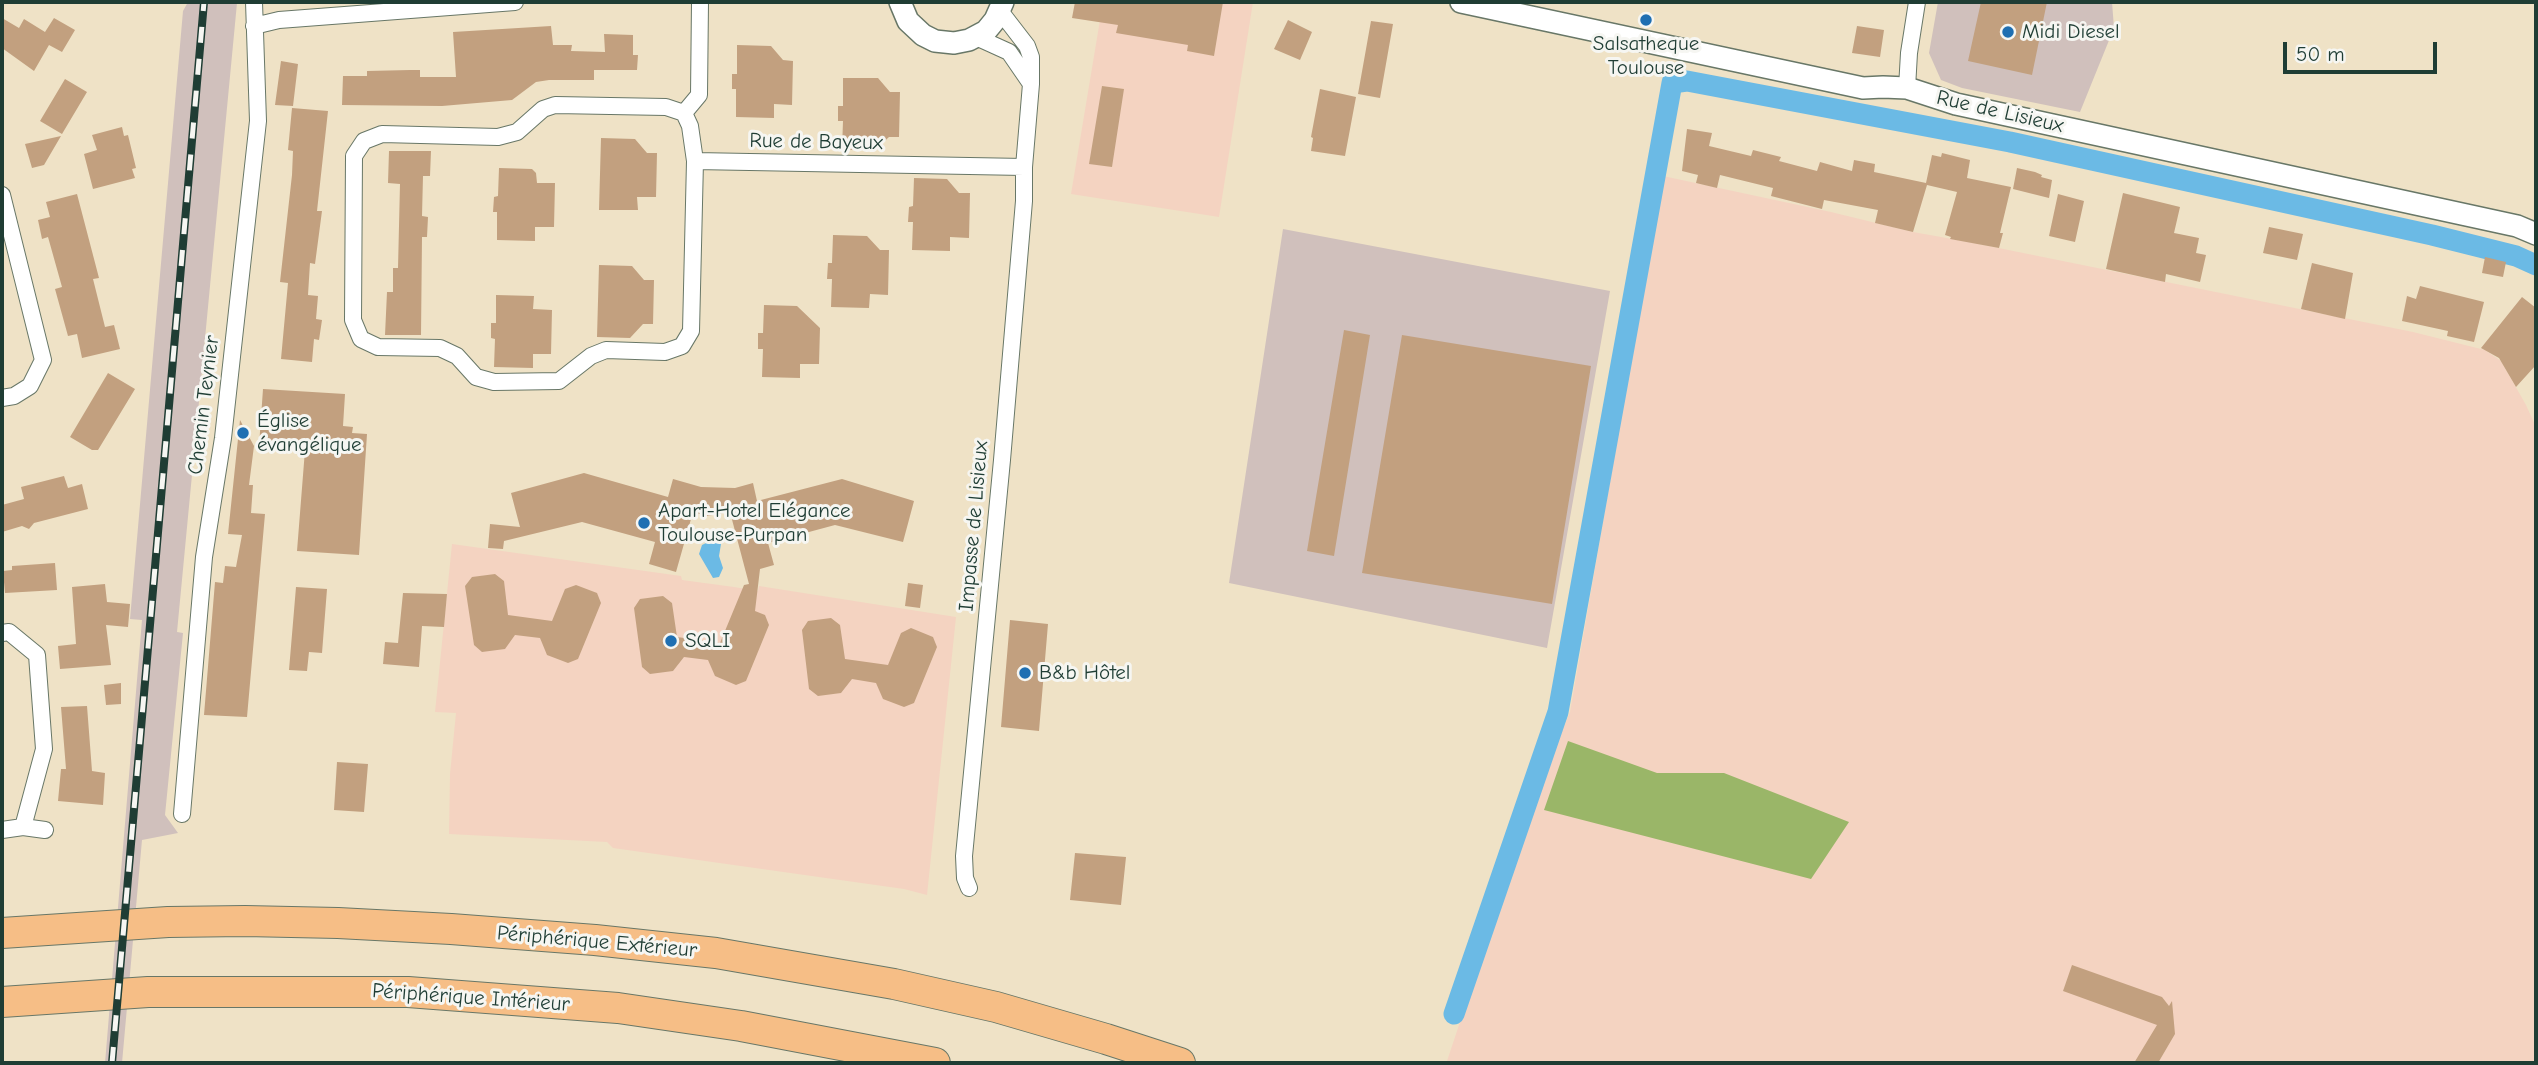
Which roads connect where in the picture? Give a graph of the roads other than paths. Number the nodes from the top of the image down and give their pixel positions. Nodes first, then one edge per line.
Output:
1 (515, 2) edge
2 (700, 2) edge
3 (1461, 2) edge
4 (1917, 2) edge
5 (896, 5) edge
6 (1002, 6) edge
7 (254, 12) edge
8 (976, 37) junction
9 (1031, 84) junction
10 (1907, 88) junction
11 (684, 113) junction
12 (695, 161) junction
13 (1024, 167) junction
14 (2, 195) edge
15 (2536, 234) edge
16 (2, 398) edge
17 (2, 633) edge
18 (183, 814) dead end
19 (23, 827) junction
20 (2, 830) edge
21 (45, 830) dead end
22 (969, 888) dead end
23 (2, 933) edge
24 (2, 1002) edge
25 (935, 1063) edge
26 (1180, 1063) edge

1 - 7 street
2 - 11 street
3 - 10 street, Rue de Lisieux
4 - 10 street
5 - 8 street
6 - 8 street
6 - 9 street
7 - 18 street, Chemin Teynier
8 - 9 street
9 - 13 street
10 - 15 street, Rue de Lisieux
11 - 12 street
11 - 12 street
12 - 13 street, Rue de Bayeux
13 - 22 street, Impasse de Lisieux
14 - 16 street
17 - 19 street
19 - 20 street
19 - 21 street
23 - 26 highway, Périphérique Extérieur
24 - 25 highway, Périphérique Intérieur

